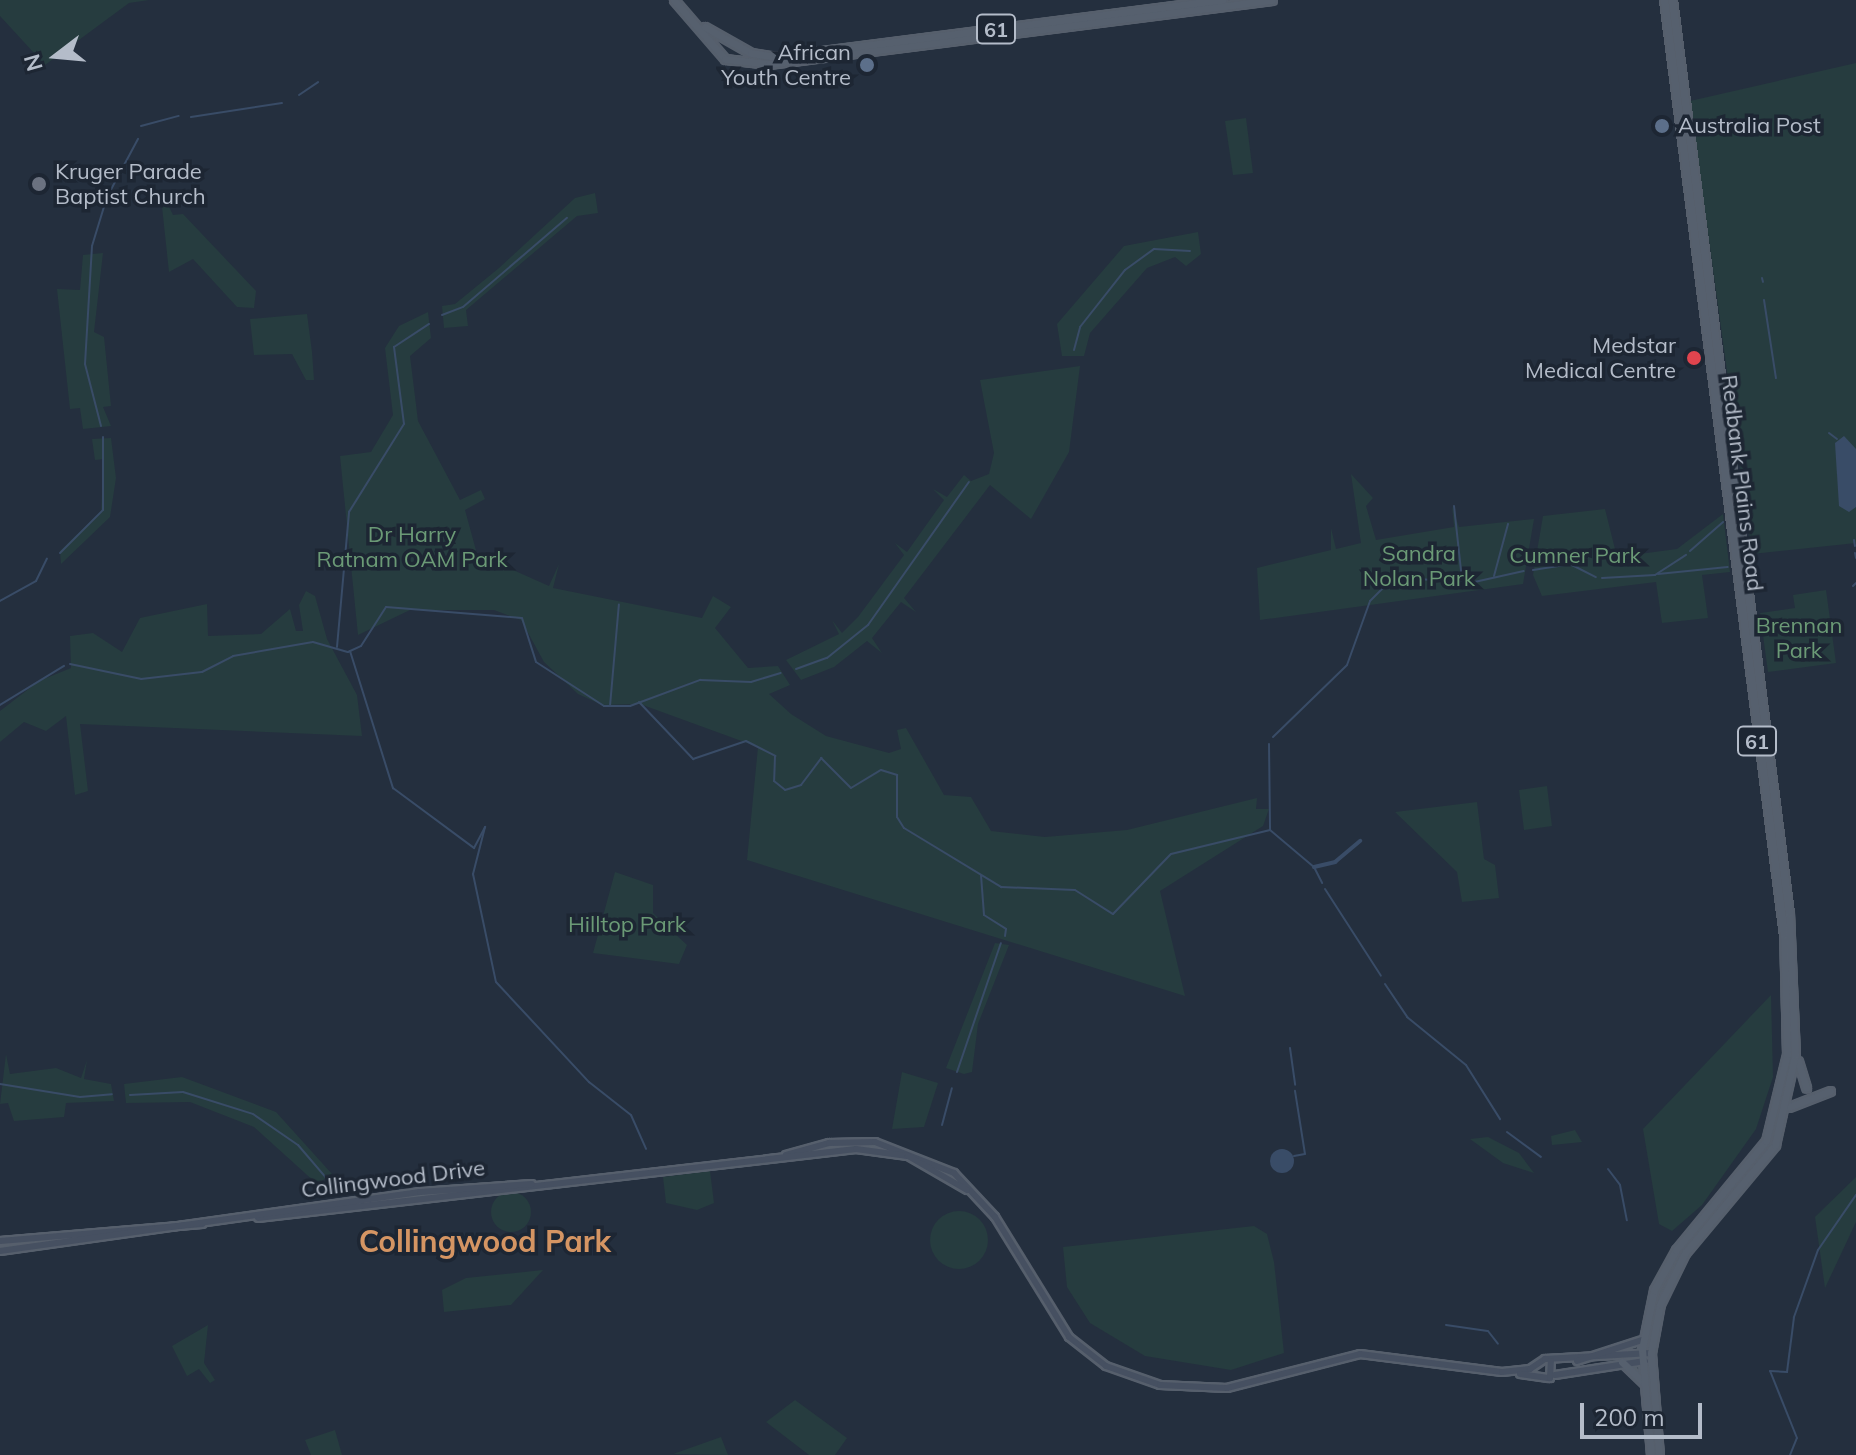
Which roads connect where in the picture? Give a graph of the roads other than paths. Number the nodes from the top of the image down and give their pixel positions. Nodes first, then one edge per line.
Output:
1 (674, 0) edge
2 (680, 0) edge
3 (1222, 0) edge
4 (1272, 0) edge
5 (1664, 0) edge
6 (1672, 0) edge
7 (725, 41) junction
8 (743, 48) junction
9 (719, 50) junction
10 (738, 60) junction
11 (1795, 1055) junction
12 (1806, 1088) dead end
13 (1830, 1091) dead end
14 (1789, 1107) junction
15 (217, 1225) junction
16 (0, 1241) edge
17 (0, 1251) edge
18 (1642, 1340) junction
19 (1652, 1357) junction
20 (1642, 1358) junction
21 (1551, 1361) junction
22 (1577, 1361) junction
23 (1622, 1362) junction
24 (1536, 1365) junction
25 (1502, 1372) junction
26 (1555, 1375) junction
27 (1537, 1376) junction
28 (1644, 1383) junction
29 (1651, 1455) edge
30 (1659, 1455) edge

1 - 9 main road, 61
2 - 7 main road, 61
3 - 8 main road, 61
4 - 10 main road, 61
5 - 18 main road, Redbank Plains Road / 61
6 - 11 main road, Redbank Plains Road / 61
7 - 8 main road, 61
7 - 9 main road
8 - 10 main road
9 - 10 main road, 61
11 - 12 main road
11 - 14 main road, Redbank Plains Road / 61
13 - 14 main road
14 - 19 main road, Redbank Plains Road / 61
15 - 16 main road, Collingwood Drive
15 - 17 main road, Collingwood Drive
15 - 25 main road, Collingwood Drive
18 - 20 main road, Redbank Plains Road / 61
18 - 22 main road
19 - 20 main road
19 - 30 main road, Redbank Plains Road / 61
20 - 22 main road
20 - 23 main road
20 - 28 main road, Redbank Plains Road / 61
21 - 22 main road
21 - 24 main road, Collingwood Drive
21 - 26 main road
23 - 26 main road
23 - 28 main road
24 - 25 main road, Collingwood Drive
24 - 27 main road
25 - 27 main road, Collingwood Drive
26 - 27 main road, Collingwood Drive
28 - 29 main road, Redbank Plains Road / 61

